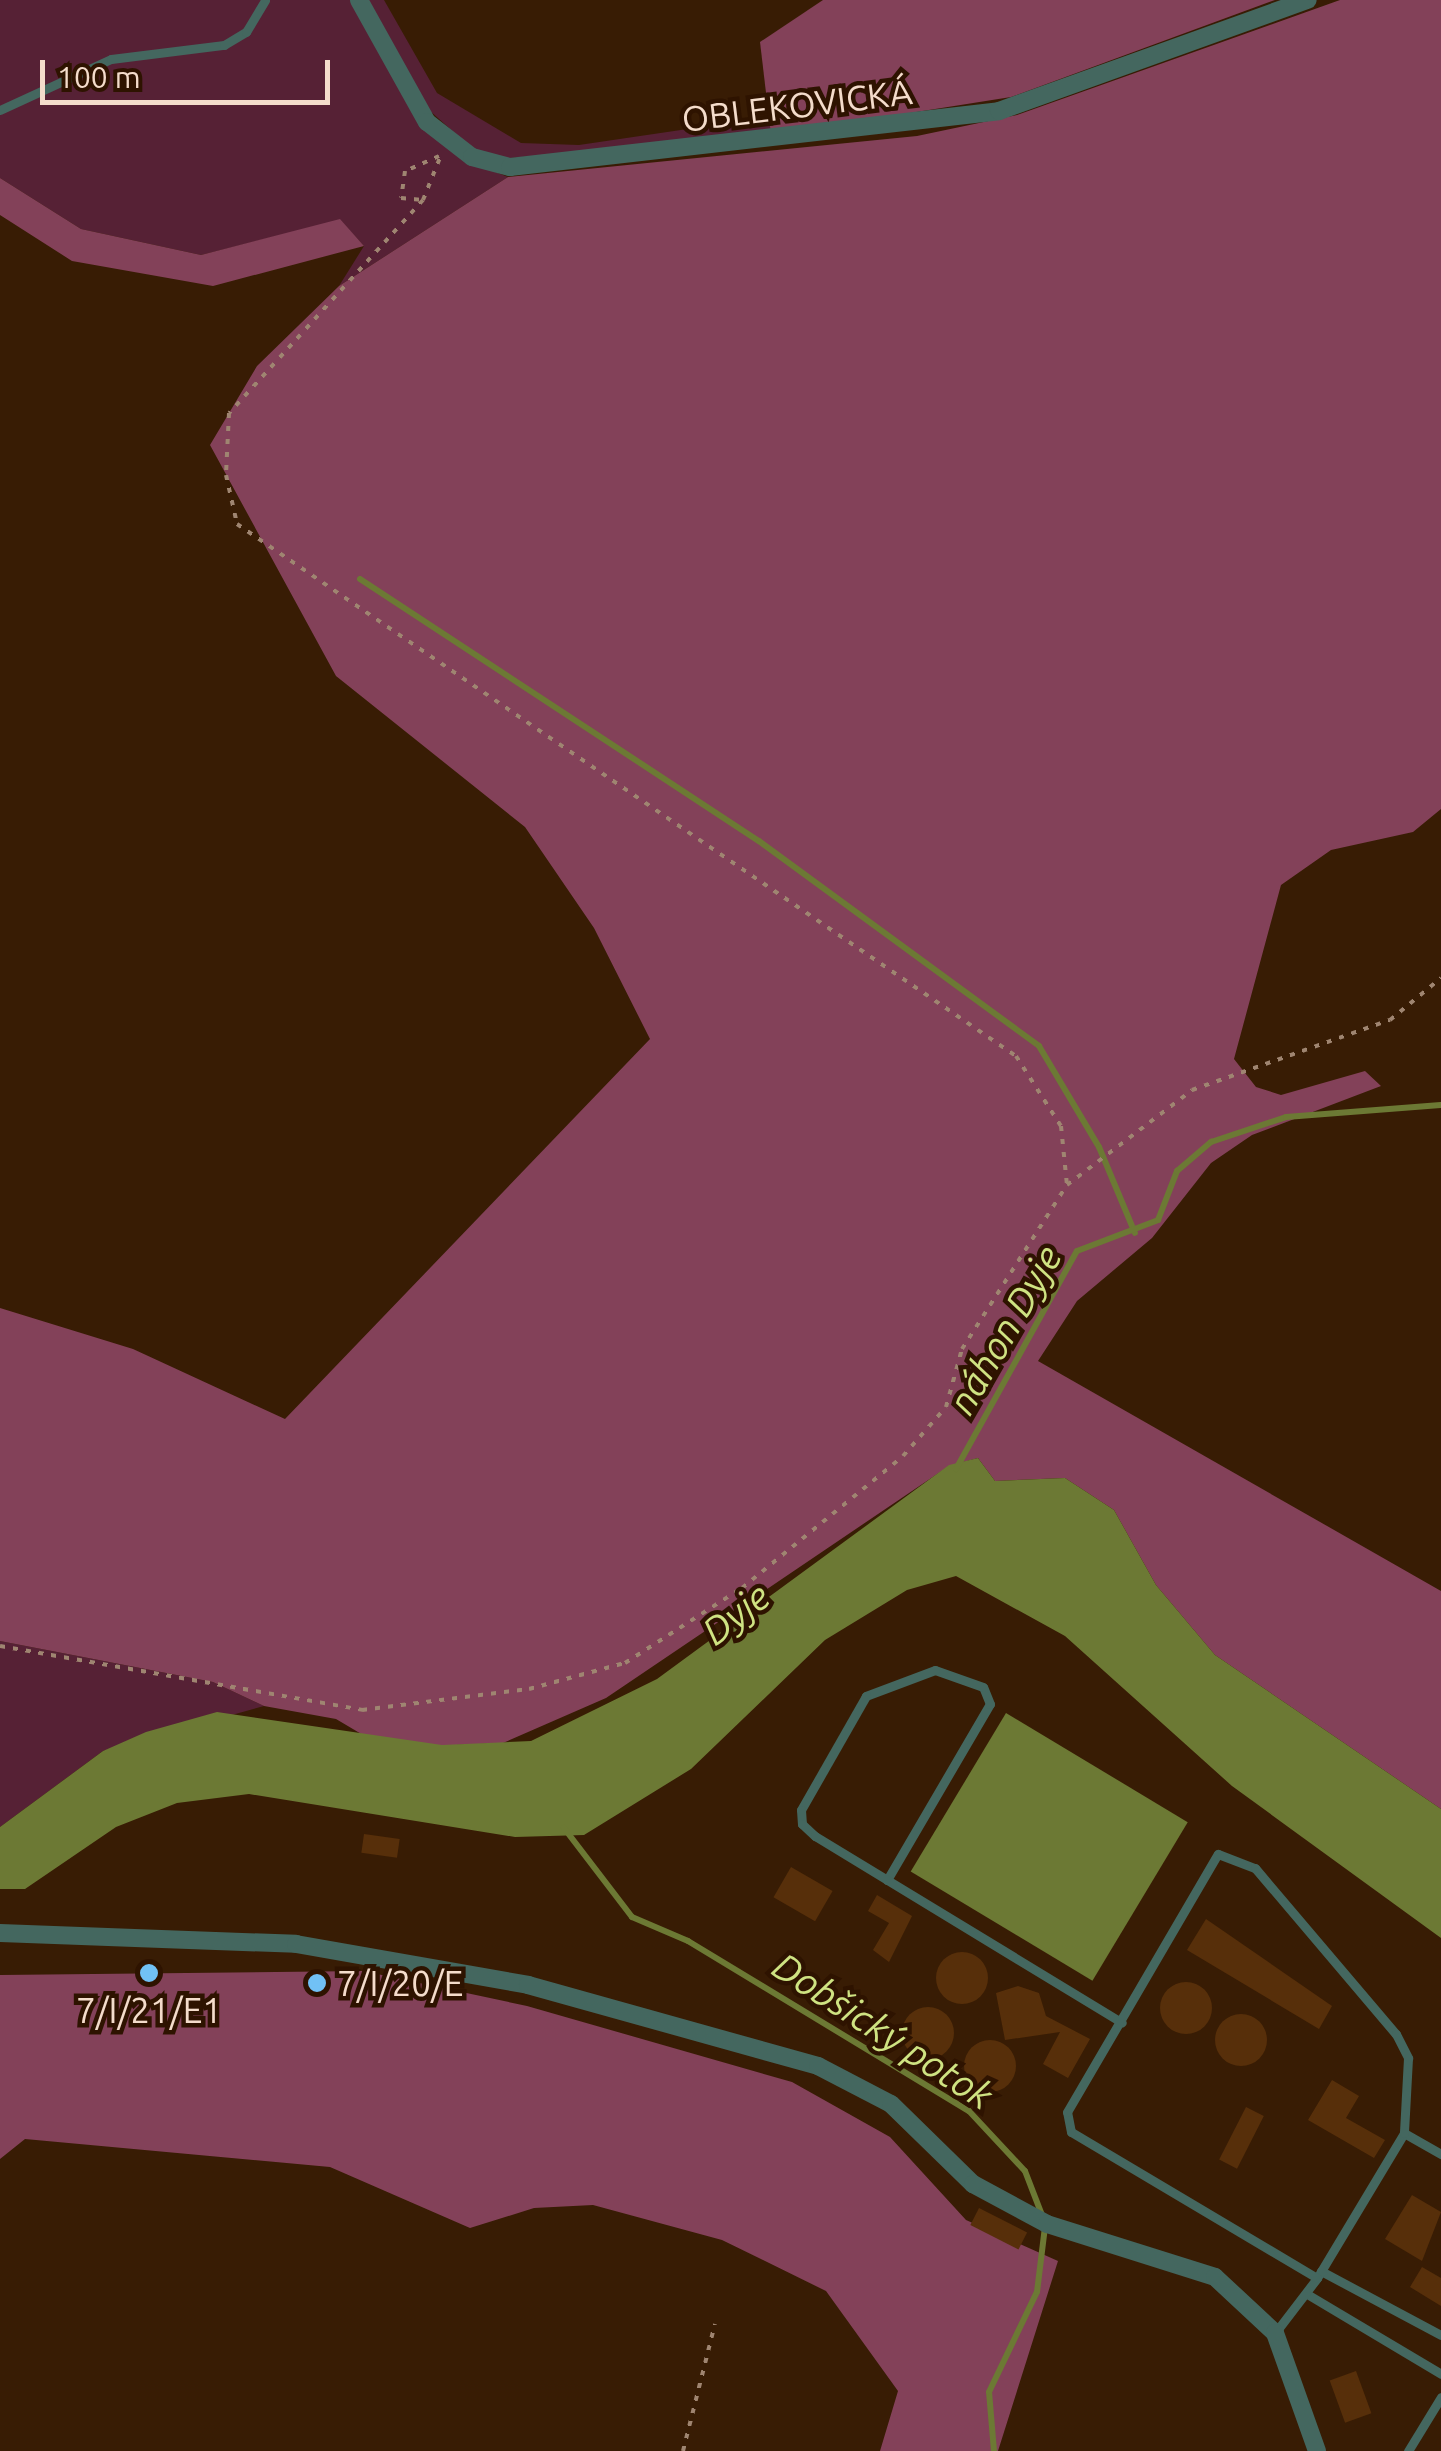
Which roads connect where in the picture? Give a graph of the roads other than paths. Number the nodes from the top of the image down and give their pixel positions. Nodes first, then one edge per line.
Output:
1 (265, 0) edge
2 (359, 0) edge
3 (1308, 0) edge
4 (0, 110) edge
5 (887, 1880) junction
6 (0, 1933) edge
7 (1122, 2023) junction
8 (1404, 2133) junction
9 (1441, 2154) edge
10 (1319, 2275) junction
11 (1307, 2294) junction
12 (1275, 2333) junction
13 (1441, 2334) edge
14 (1441, 2374) edge
15 (1441, 2397) edge
16 (1317, 2451) edge
17 (1408, 2451) edge

1 - 4 lane
2 - 3 street, OBLEKOVICKÁ
5 - 5 lane
5 - 7 lane
6 - 12 street
7 - 8 lane
7 - 10 lane
8 - 9 lane
8 - 10 lane
10 - 11 lane
10 - 13 lane
11 - 12 lane
11 - 14 lane
12 - 16 street
15 - 17 lane

